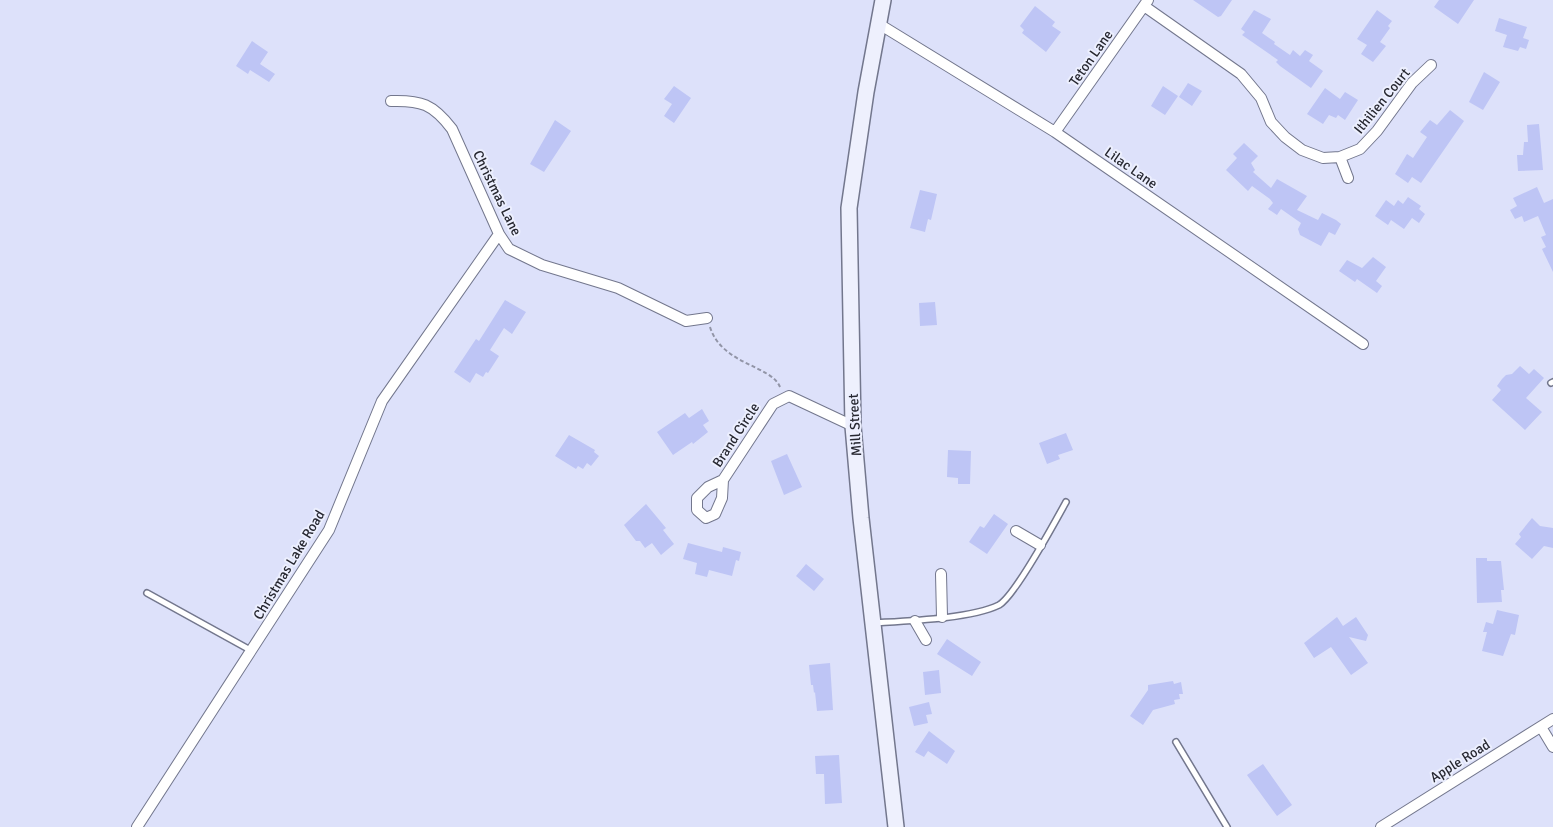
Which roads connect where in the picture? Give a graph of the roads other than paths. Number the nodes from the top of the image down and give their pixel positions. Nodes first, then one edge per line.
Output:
1 (883, 0) edge
2 (1146, 3) edge
3 (879, 24) junction
4 (1431, 65) dead end
5 (391, 102) dead end
6 (1055, 132) junction
7 (1340, 157) junction
8 (1348, 178) dead end
9 (499, 234) junction
10 (707, 318) road end
11 (1362, 344) dead end
12 (854, 426) junction
13 (723, 480) dead end
14 (1066, 502) dead end
15 (1016, 531) dead end
16 (1040, 545) junction
17 (941, 574) dead end
18 (146, 593) dead end
19 (942, 617) junction
20 (914, 621) junction
21 (873, 623) junction
22 (926, 640) dead end
23 (252, 651) junction
24 (1553, 718) edge
25 (1541, 727) junction
26 (1176, 742) dead end
27 (1553, 748) edge
28 (137, 827) edge
29 (896, 827) edge
30 (1227, 827) edge
31 (1381, 827) edge

1 - 3 main road, Mill Street
2 - 6 street, Teton Lane
2 - 7 street, Ithilien Court
3 - 6 street, Lilac Lane
3 - 12 main road, Mill Street
4 - 7 street, Ithilien Court
5 - 9 street, Christmas Lane
6 - 11 street, Lilac Lane
7 - 8 street
9 - 10 street, Christmas Lane
9 - 23 street, Christmas Lake Road
12 - 13 street, Brand Circle
12 - 21 main road, Mill Street
14 - 16 lane
15 - 16 street
16 - 19 lane
17 - 19 street
18 - 23 lane
19 - 20 lane
20 - 21 lane
20 - 22 street
21 - 29 main road, Mill Street
23 - 28 street, Christmas Lake Road
24 - 25 street, Apple Road
25 - 27 street
25 - 31 street, Apple Road
26 - 30 lane

